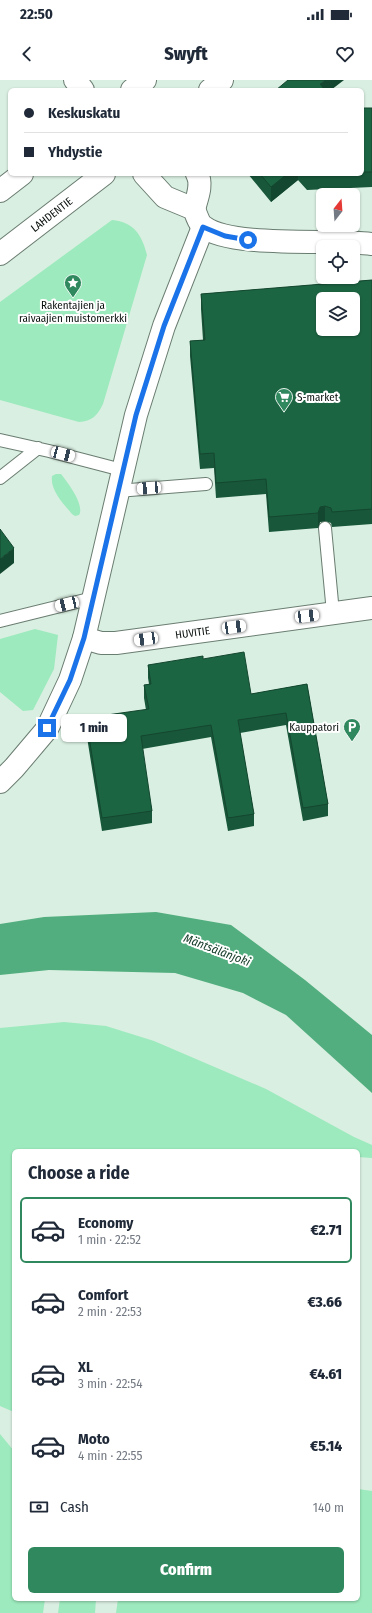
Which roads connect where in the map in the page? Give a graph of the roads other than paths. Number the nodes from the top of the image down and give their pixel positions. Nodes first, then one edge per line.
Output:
1 (75, 80) edge
2 (222, 80) edge
3 (81, 88) edge
4 (212, 88) edge
5 (19, 176) edge
6 (101, 176) edge
7 (146, 176) edge
8 (198, 176) edge
9 (0, 191) edge
10 (198, 218) junction
11 (372, 244) edge
12 (0, 254) edge
13 (0, 440) edge
14 (38, 448) junction
15 (122, 470) junction
16 (0, 478) edge
17 (206, 484) dead end
18 (117, 491) junction
19 (325, 528) dead end
20 (93, 598) junction
21 (372, 608) edge
22 (333, 613) junction
23 (0, 621) edge
24 (84, 638) junction
25 (0, 782) edge

1 - 3 street
2 - 4 street
5 - 9 street
6 - 12 street, LAHDENTIE
7 - 10 street
8 - 10 street
10 - 11 street
10 - 15 street
13 - 14 lane
14 - 15 lane
14 - 16 lane
15 - 18 street
17 - 18 lane
18 - 20 street
19 - 22 lane
20 - 23 lane
20 - 24 street
21 - 22 street, HUVITIE
22 - 24 street, HUVITIE
24 - 25 street

